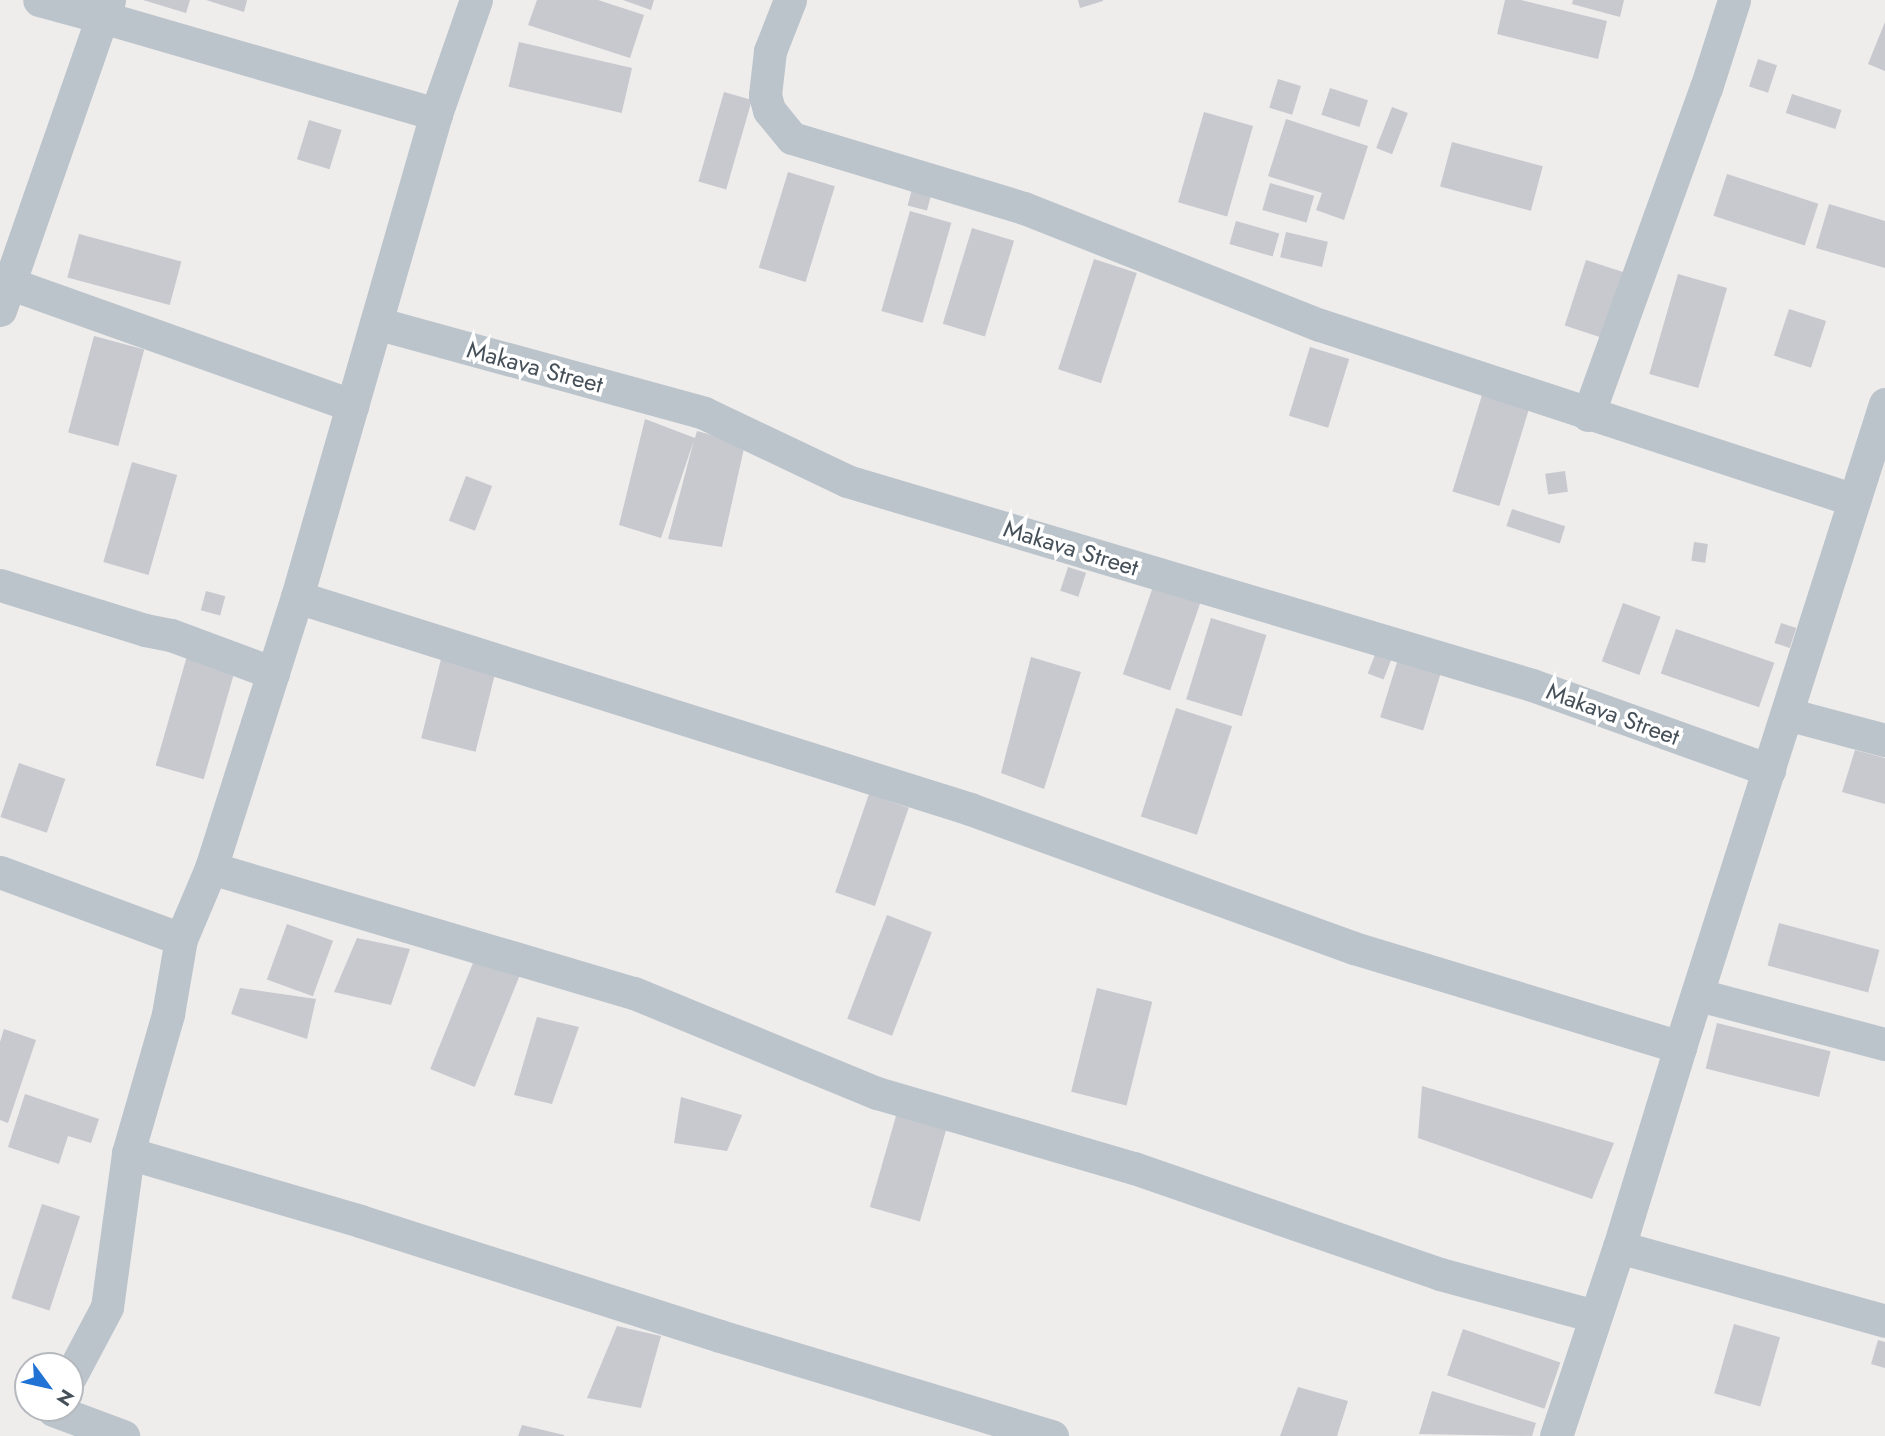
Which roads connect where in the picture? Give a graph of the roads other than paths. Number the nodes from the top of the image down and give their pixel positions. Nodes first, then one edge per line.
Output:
1 (39, 0) edge
2 (476, 0) edge
3 (790, 0) edge
4 (1734, 0) edge
5 (106, 8) edge
6 (436, 114) junction
7 (3, 291) edge
8 (376, 323) junction
9 (1885, 404) edge
10 (352, 405) junction
11 (1588, 415) junction
12 (1854, 500) junction
13 (0, 585) edge
14 (297, 597) junction
15 (273, 673) junction
16 (1787, 714) junction
17 (1885, 740) edge
18 (1769, 769) junction
19 (211, 868) junction
20 (0, 872) edge
21 (181, 939) junction
22 (1699, 995) junction
23 (1885, 1044) edge
24 (1680, 1047) junction
25 (128, 1153) junction
26 (1619, 1247) junction
27 (1595, 1316) junction
28 (1885, 1321) edge
29 (83, 1352) edge
30 (67, 1422) edge
31 (123, 1436) edge
32 (1052, 1436) edge
33 (1556, 1436) edge

1 - 5 street
2 - 6 street
3 - 11 street
4 - 11 street
5 - 6 street
5 - 7 street
6 - 8 street
7 - 10 street
8 - 10 street
8 - 18 street, Makava Street
9 - 12 street
10 - 14 street
11 - 12 street
12 - 16 street
13 - 15 street
14 - 15 street
14 - 24 street
15 - 19 street
16 - 17 street
16 - 18 street
18 - 22 street
19 - 21 street
19 - 27 street
20 - 21 street
21 - 25 street
22 - 23 street
22 - 24 street
24 - 26 street
25 - 29 street
25 - 32 street
26 - 27 street
26 - 28 street
27 - 33 street
30 - 31 street

